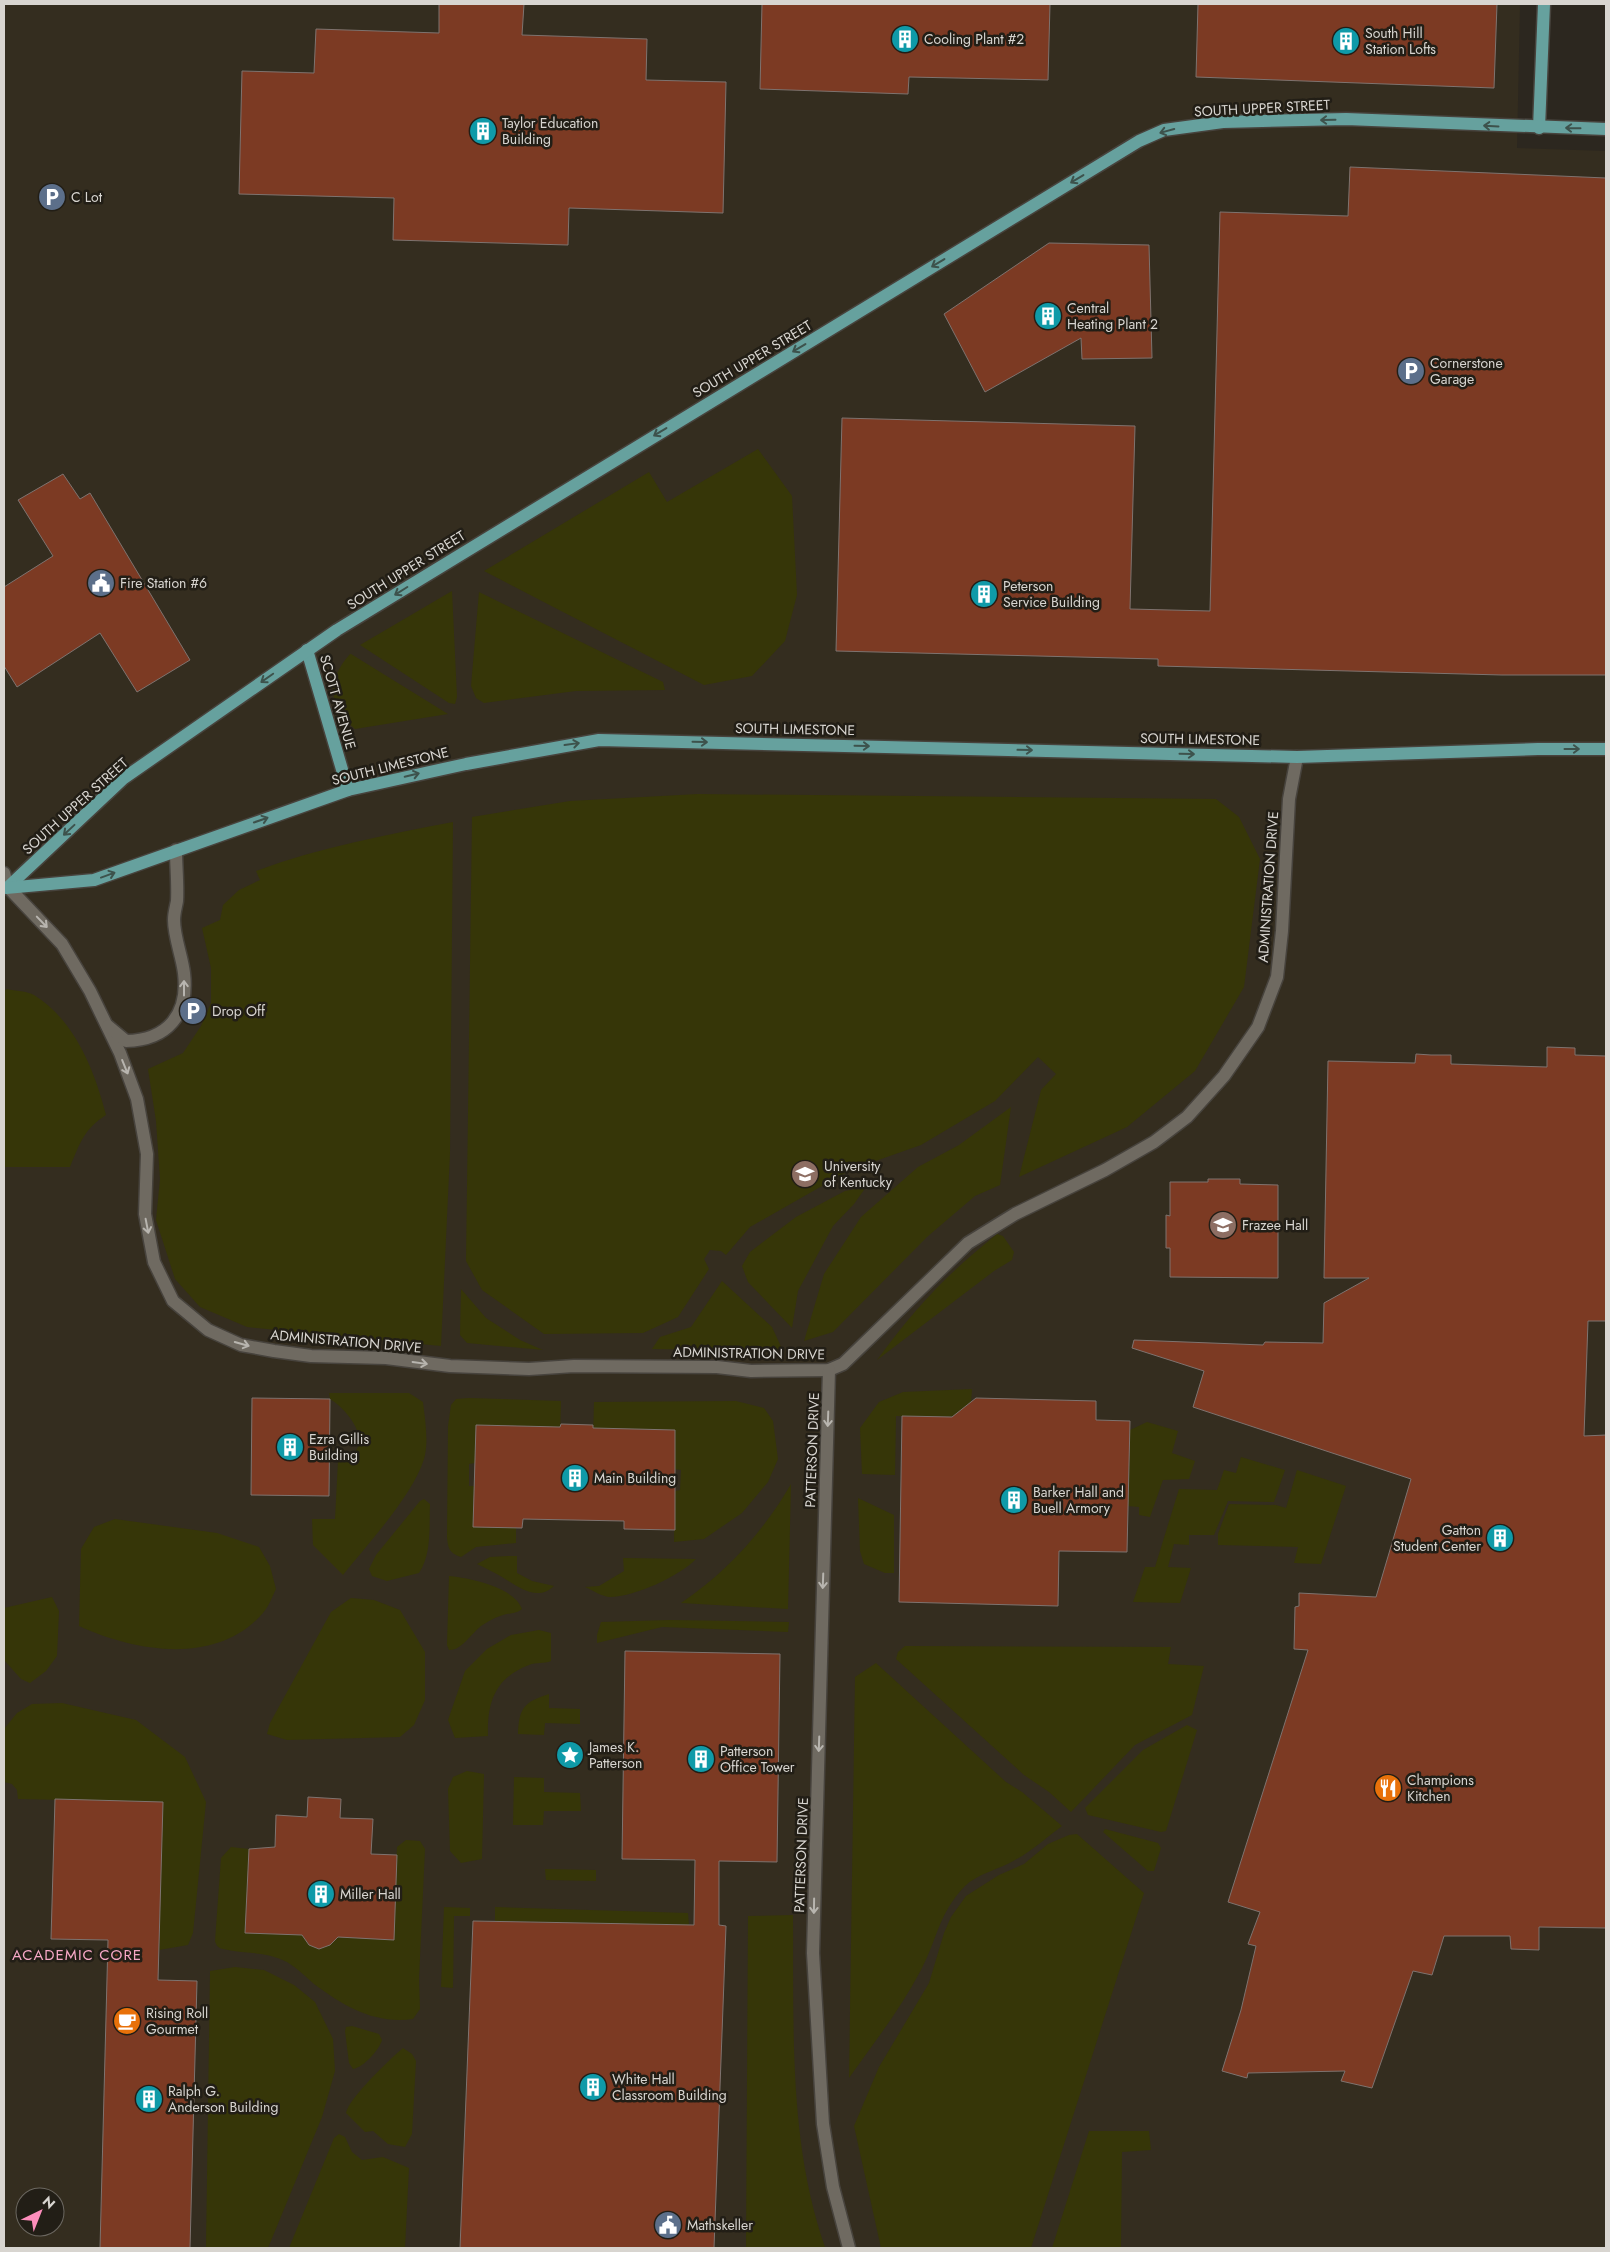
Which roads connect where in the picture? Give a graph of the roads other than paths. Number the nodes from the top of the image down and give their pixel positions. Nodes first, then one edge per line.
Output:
1 (1544, 4) edge
2 (1539, 128) junction
3 (1606, 129) edge
4 (307, 650) junction
5 (1606, 749) edge
6 (1297, 757) junction
7 (348, 790) junction
8 (176, 850) junction
9 (4, 873) edge
10 (6, 888) edge
11 (105, 1022) junction
12 (829, 1370) junction
13 (849, 2248) edge

1 - 2 main road
3 -> 2 main road, SOUTH UPPER STREET
2 -> 4 main road, SOUTH UPPER STREET
4 - 7 main road, SCOTT AVENUE
4 -> 10 main road, SOUTH UPPER STREET
6 -> 5 main road, SOUTH LIMESTONE
7 -> 6 main road, SOUTH LIMESTONE
6 - 12 street, ADMINISTRATION DRIVE
8 -> 7 main road, SOUTH LIMESTONE
10 -> 8 main road, SOUTH LIMESTONE
11 -> 8 street, ADMINISTRATION DRIVE
9 - 10 street
10 -> 11 street, ADMINISTRATION DRIVE
11 -> 12 street, ADMINISTRATION DRIVE
12 -> 13 street, PATTERSON DRIVE

